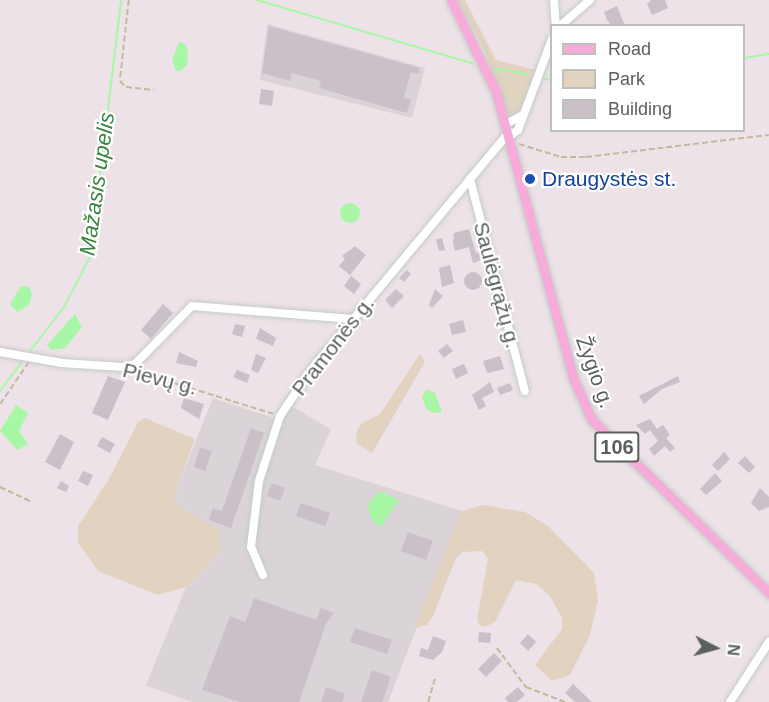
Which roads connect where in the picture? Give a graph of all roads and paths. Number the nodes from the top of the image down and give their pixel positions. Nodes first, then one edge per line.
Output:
1 (129, 0) edge
2 (451, 0) edge
3 (554, 0) edge
4 (590, 0) edge
5 (556, 24) edge
6 (562, 24) edge
7 (550, 44) edge
8 (154, 90) dead end
9 (523, 115) junction
10 (509, 134) junction
11 (769, 135) edge
12 (470, 179) junction
13 (352, 319) junction
14 (0, 352) edge
15 (32, 358) junction
16 (123, 367) junction
17 (525, 391) dead end
18 (0, 404) edge
19 (280, 416) junction
20 (0, 487) edge
21 (32, 502) dead end
22 (263, 575) dead end
23 (769, 592) edge
24 (769, 642) edge
25 (496, 648) dead end
26 (435, 678) dead end
27 (428, 702) edge
28 (565, 702) edge
29 (730, 702) edge

1 - 8 path
2 - 10 main road, 106
3 - 5 street
4 - 6 street
7 - 9 street
9 - 10 street
9 - 10 street
10 - 11 path
10 - 12 street, Pramonės g.
10 - 23 main road, Žygio g. / 106
12 - 13 street, Pramonės g.
12 - 17 street, Saulėgrąžų g.
13 - 16 street
13 - 19 street, Pramonės g.
14 - 15 street, Pievų g.
15 - 16 street, Pievų g.
15 - 18 path
16 - 19 path, Pievų g.
19 - 22 street, Pramonės g.
20 - 21 path
24 - 29 street
25 - 28 path
26 - 27 path

